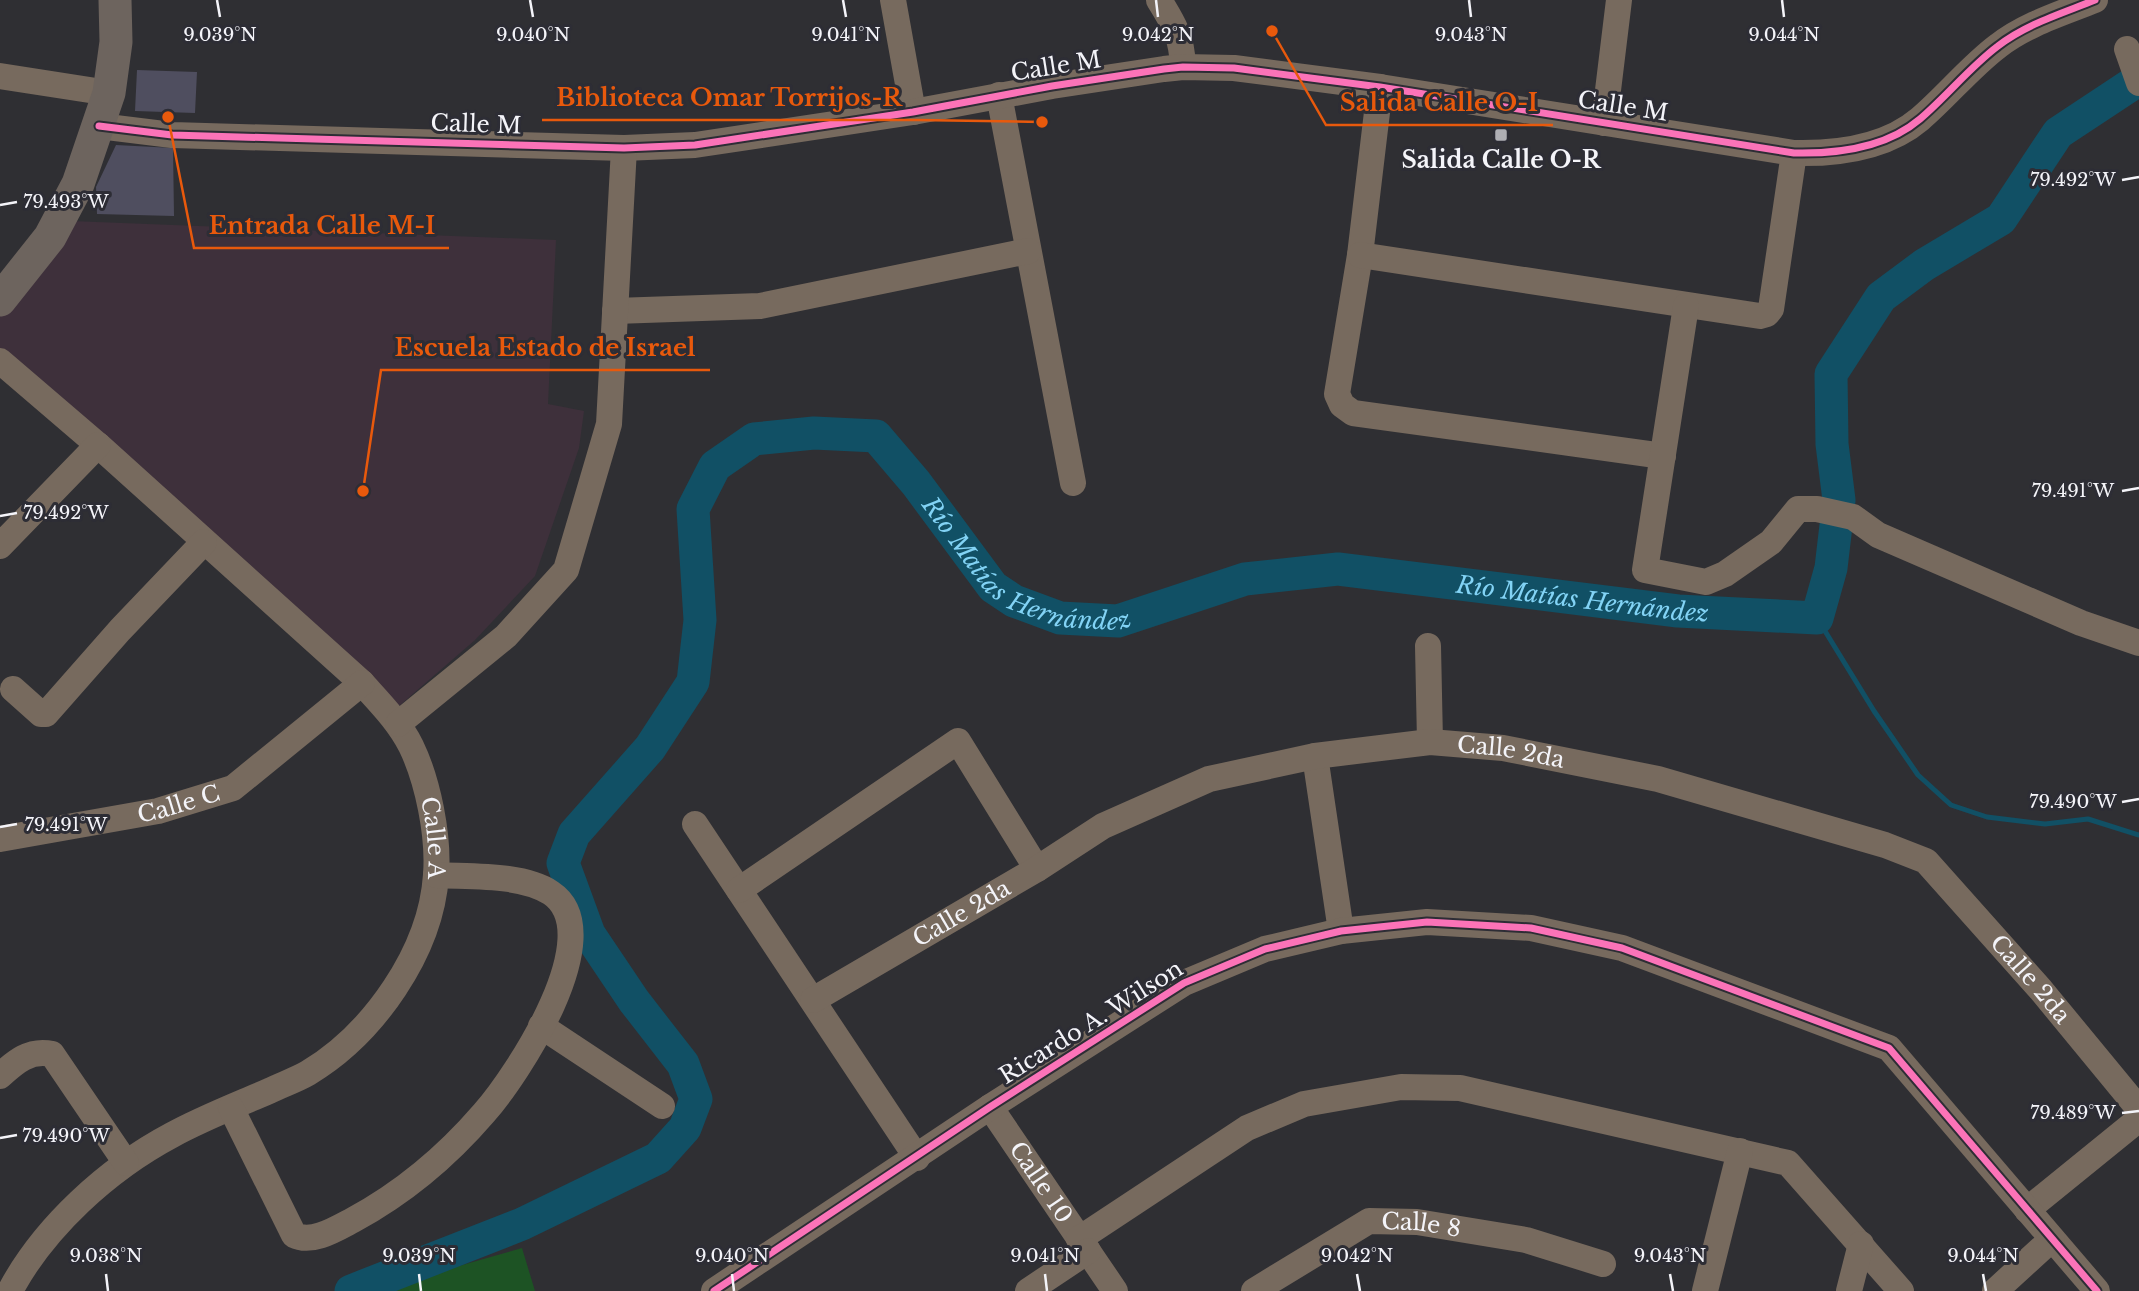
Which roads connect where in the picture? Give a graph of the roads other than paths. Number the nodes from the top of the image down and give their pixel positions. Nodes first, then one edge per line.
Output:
1 (115, 0) edge
2 (893, 0) edge
3 (1159, 0) edge
4 (1619, 0) edge
5 (2095, 0) edge
6 (2127, 49) dead end
7 (1183, 67) junction
8 (0, 76) edge
9 (2139, 83) edge
10 (1380, 87) junction
11 (109, 93) junction
12 (999, 95) junction
13 (913, 112) junction
14 (1604, 123) junction
15 (99, 126) junction
16 (624, 148) junction
17 (1794, 153) junction
18 (1028, 250) junction
19 (1360, 255) junction
20 (3, 291) edge
21 (1686, 306) junction
22 (615, 311) junction
23 (0, 361) edge
24 (98, 445) junction
25 (1663, 456) junction
26 (1073, 483) dead end
27 (204, 541) junction
28 (0, 546) edge
29 (2139, 643) edge
30 (1428, 646) dead end
31 (362, 683) junction
32 (13, 690) dead end
33 (398, 724) junction
34 (1430, 742) junction
35 (1315, 756) junction
36 (695, 824) dead end
37 (0, 839) edge
38 (1037, 869) junction
39 (436, 875) junction
40 (739, 890) junction
41 (1341, 931) junction
42 (813, 1000) junction
43 (541, 1026) junction
44 (0, 1076) edge
45 (662, 1106) dead end
46 (990, 1107) junction
47 (231, 1108) junction
48 (2139, 1109) edge
49 (2139, 1119) edge
50 (1740, 1151) junction
51 (917, 1158) junction
52 (126, 1163) junction
53 (2027, 1210) junction
54 (2052, 1239) junction
55 (1861, 1244) junction
56 (1083, 1245) junction
57 (1603, 1264) dead end
58 (10, 1291) edge
59 (714, 1291) edge
60 (1028, 1291) edge
61 (1115, 1291) edge
62 (1254, 1291) edge
63 (1705, 1291) edge
64 (1849, 1291) edge
65 (1901, 1291) edge
66 (1995, 1291) edge
67 (2097, 1291) edge

1 - 11 main road
2 - 13 street
3 - 7 street
4 - 14 street
5 - 17 street, Calle M
6 - 9 street
7 - 10 street, Calle M
7 - 12 street, Calle M
8 - 11 street
10 - 14 street, Calle M
10 - 19 street
11 - 15 main road
12 - 13 street, Calle M
12 - 18 street
13 - 16 street, Calle M
14 - 17 street, Calle M
15 - 16 street, Calle M
15 - 20 main road
16 - 22 street
17 - 21 street
18 - 22 street
18 - 26 street
19 - 21 street
19 - 25 street
21 - 25 street
22 - 33 street
23 - 24 street, Calle A
24 - 27 street, Calle A
24 - 28 street
25 - 29 street
27 - 31 street, Calle A
27 - 32 street
30 - 34 street
31 - 33 street, Calle A
31 - 37 street, Calle C
33 - 39 street, Calle A
34 - 35 street, Calle 2da
34 - 48 street, Calle 2da
35 - 38 street, Calle 2da
35 - 41 street
36 - 40 street
38 - 40 street
38 - 42 street, Calle 2da
39 - 43 street
39 - 47 street, Calle A
40 - 42 street
41 - 46 street, Ricardo A. Wilson
41 - 53 street, Ricardo A. Wilson
42 - 51 street
43 - 45 street
43 - 47 street
44 - 52 street
46 - 51 street, Ricardo A. Wilson
46 - 56 street, Calle 10
47 - 52 street, Calle A
49 - 53 street
50 - 55 street
50 - 56 street
50 - 63 street
51 - 59 street, Ricardo A. Wilson
52 - 58 street, Calle A
53 - 54 street, Ricardo A. Wilson
54 - 66 street
54 - 67 street, Ricardo A. Wilson
55 - 64 street
55 - 65 street
56 - 60 street
56 - 61 street, Calle 10
57 - 62 street, Calle 8

